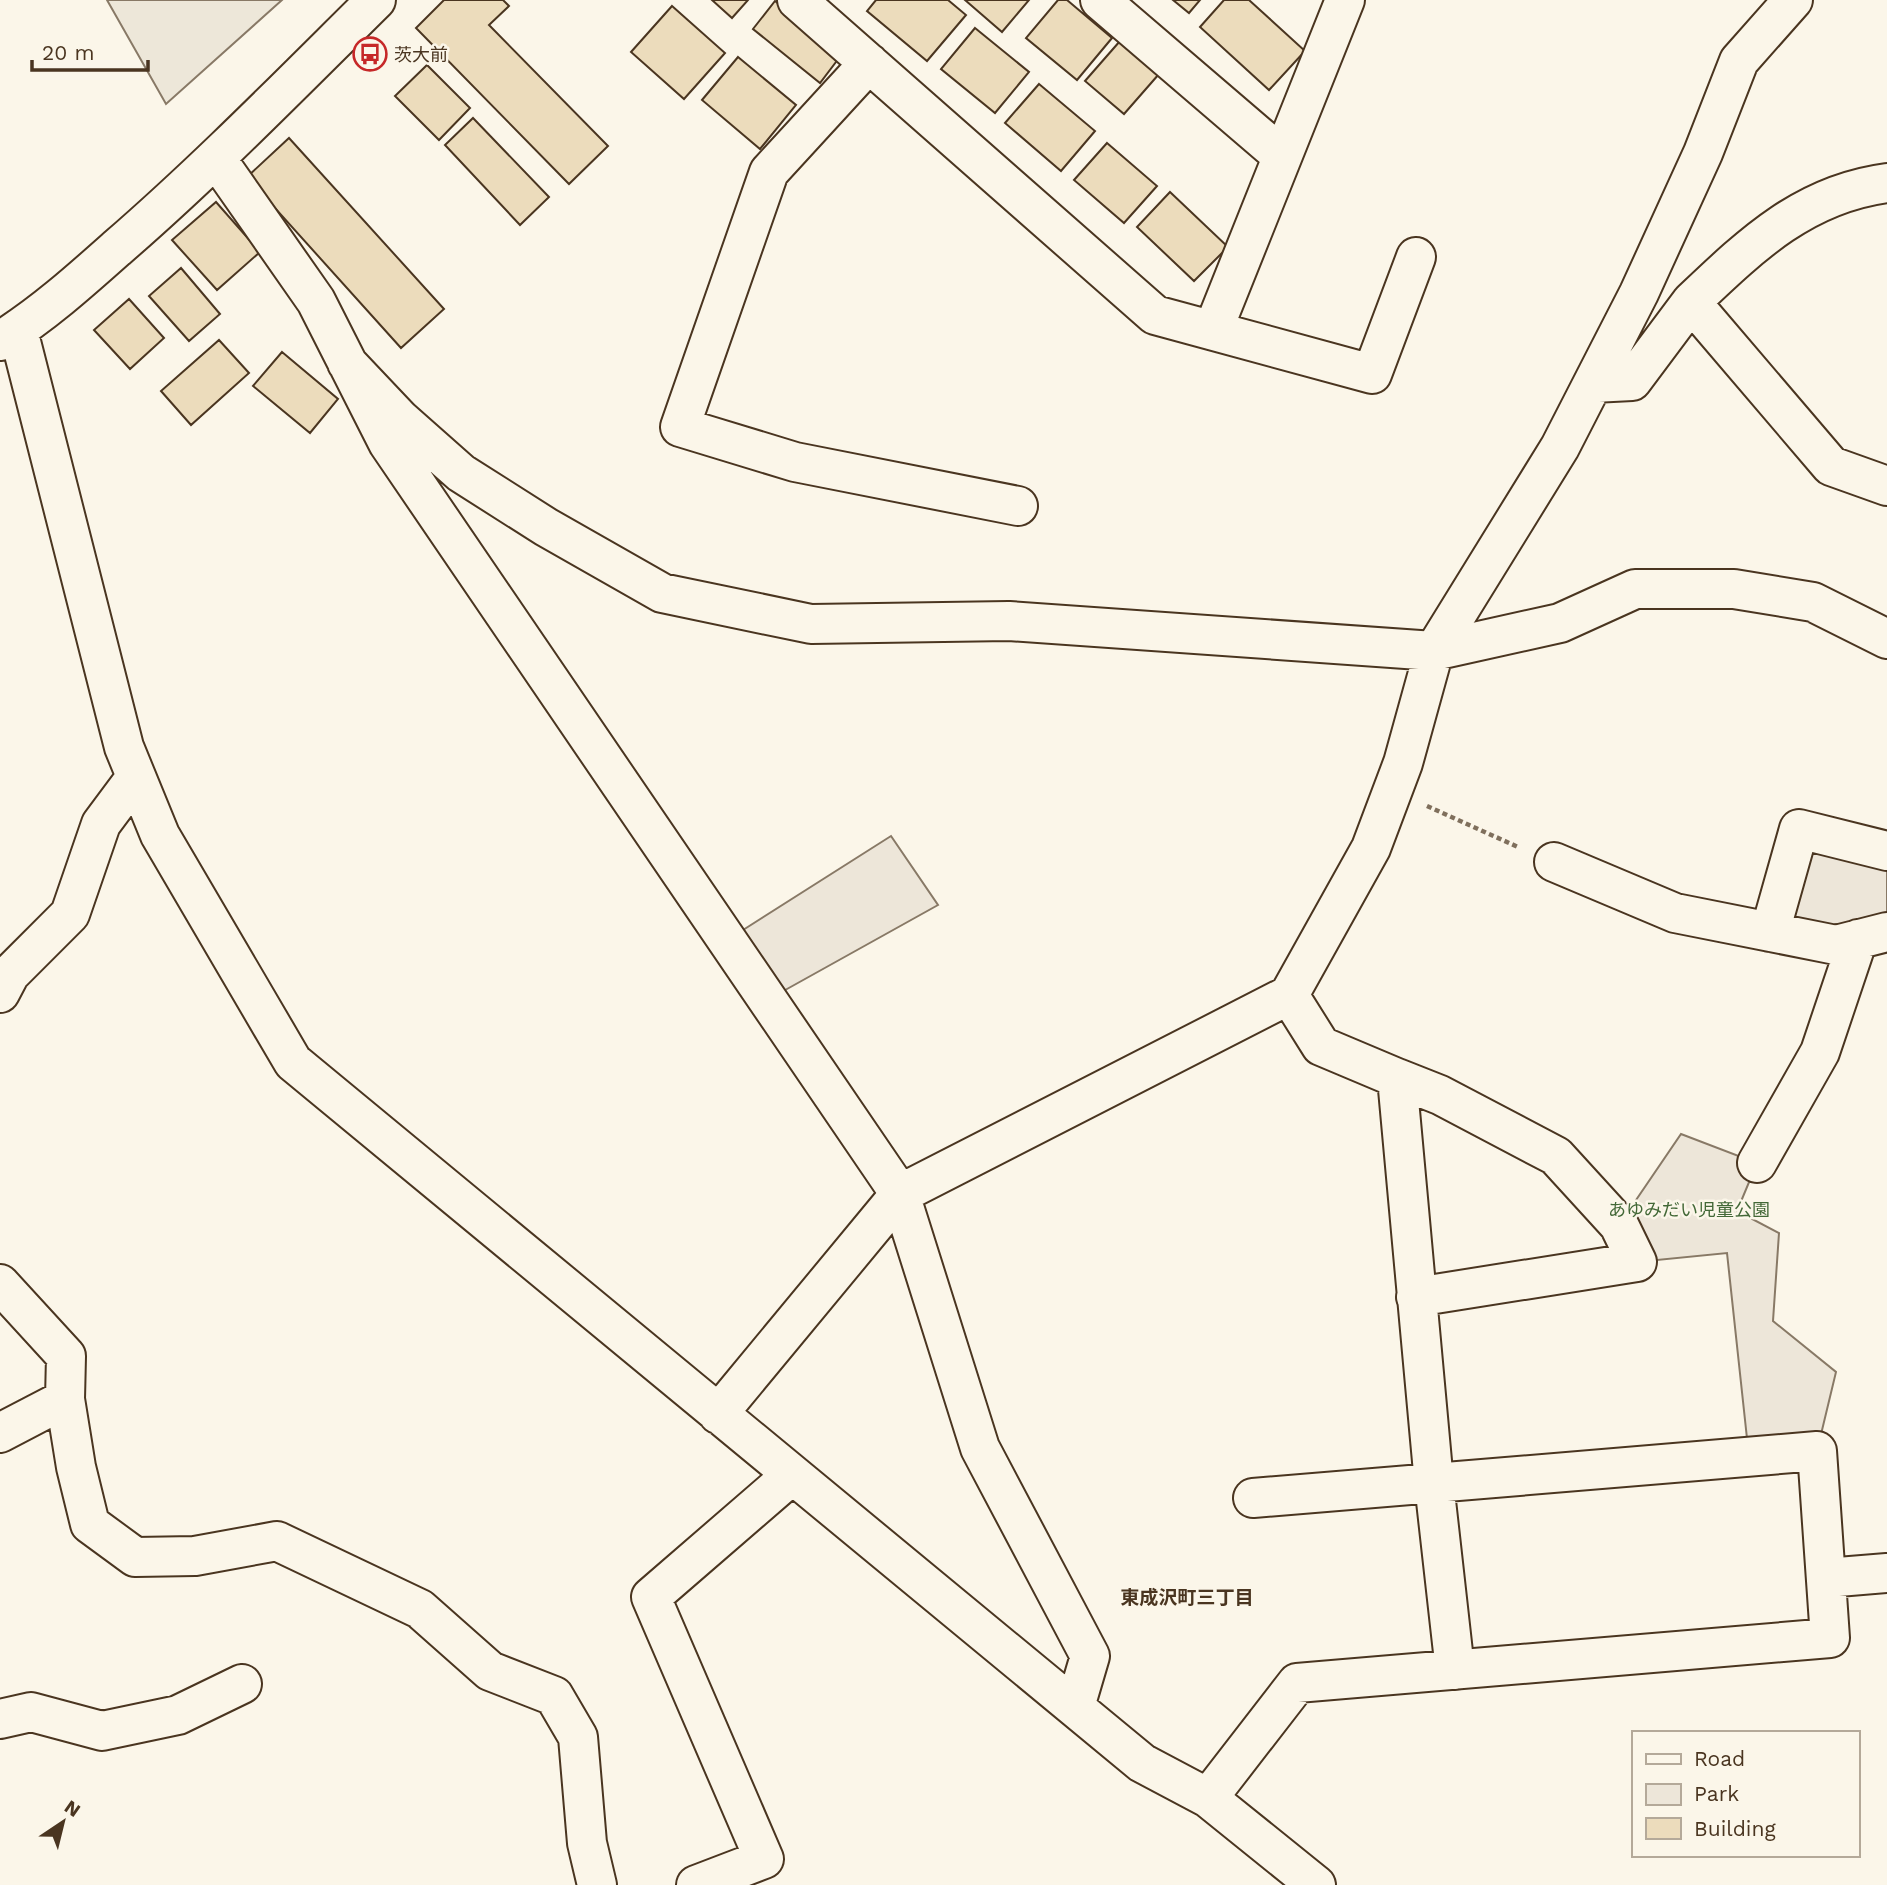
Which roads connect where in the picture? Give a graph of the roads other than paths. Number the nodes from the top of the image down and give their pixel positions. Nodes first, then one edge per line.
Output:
1 (376, 0) edge
2 (797, 0) edge
3 (1100, 0) edge
4 (1345, 0) edge
5 (1793, 0) edge
6 (869, 63) junction
7 (1282, 156) junction
8 (216, 158) junction
9 (1887, 183) edge
10 (1416, 257) dead end
11 (1691, 302) junction
12 (1213, 330) junction
13 (9, 336) edge
14 (347, 363) junction
15 (1593, 383) junction
16 (1887, 486) edge
17 (1018, 506) dead end
18 (1887, 639) edge
19 (1434, 651) junction
20 (136, 777) junction
21 (1887, 851) edge
22 (1554, 863) road end
23 (1770, 932) junction
24 (1873, 935) edge
25 (0, 993) edge
26 (1289, 995) junction
27 (1397, 1078) junction
28 (1757, 1163) dead end
29 (900, 1194) junction
30 (0, 1284) edge
31 (1416, 1297) junction
32 (65, 1399) junction
33 (718, 1414) junction
34 (0, 1433) edge
35 (792, 1475) junction
36 (1434, 1483) junction
37 (1253, 1498) dead end
38 (1887, 1573) edge
39 (1826, 1578) junction
40 (1455, 1670) junction
41 (242, 1684) dead end
42 (1074, 1707) junction
43 (0, 1719) edge
44 (1208, 1798) junction
45 (597, 1885) edge
46 (696, 1885) edge
47 (1316, 1885) edge

1 - 8 street
2 - 6 street
3 - 7 street
4 - 7 street
5 - 15 street
6 - 12 street
6 - 17 street
7 - 12 street
8 - 13 street
8 - 14 street
9 - 11 street
10 - 12 street
11 - 15 street
11 - 16 street
13 - 20 street
14 - 19 street
14 - 29 street
15 - 19 street
18 - 19 street
19 - 26 street
20 - 25 street
20 - 33 street
21 - 23 street
22 - 23 street
23 - 24 street
24 - 28 street
26 - 27 street
26 - 29 street
27 - 31 street
27 - 31 street
29 - 33 street
29 - 42 street
30 - 32 street
31 - 36 street
32 - 34 street
32 - 45 street
33 - 35 street
35 - 42 street
35 - 46 street
36 - 37 street
36 - 39 street
36 - 40 street
38 - 39 street
39 - 40 street
40 - 44 street
41 - 43 street
42 - 44 street
44 - 47 street

